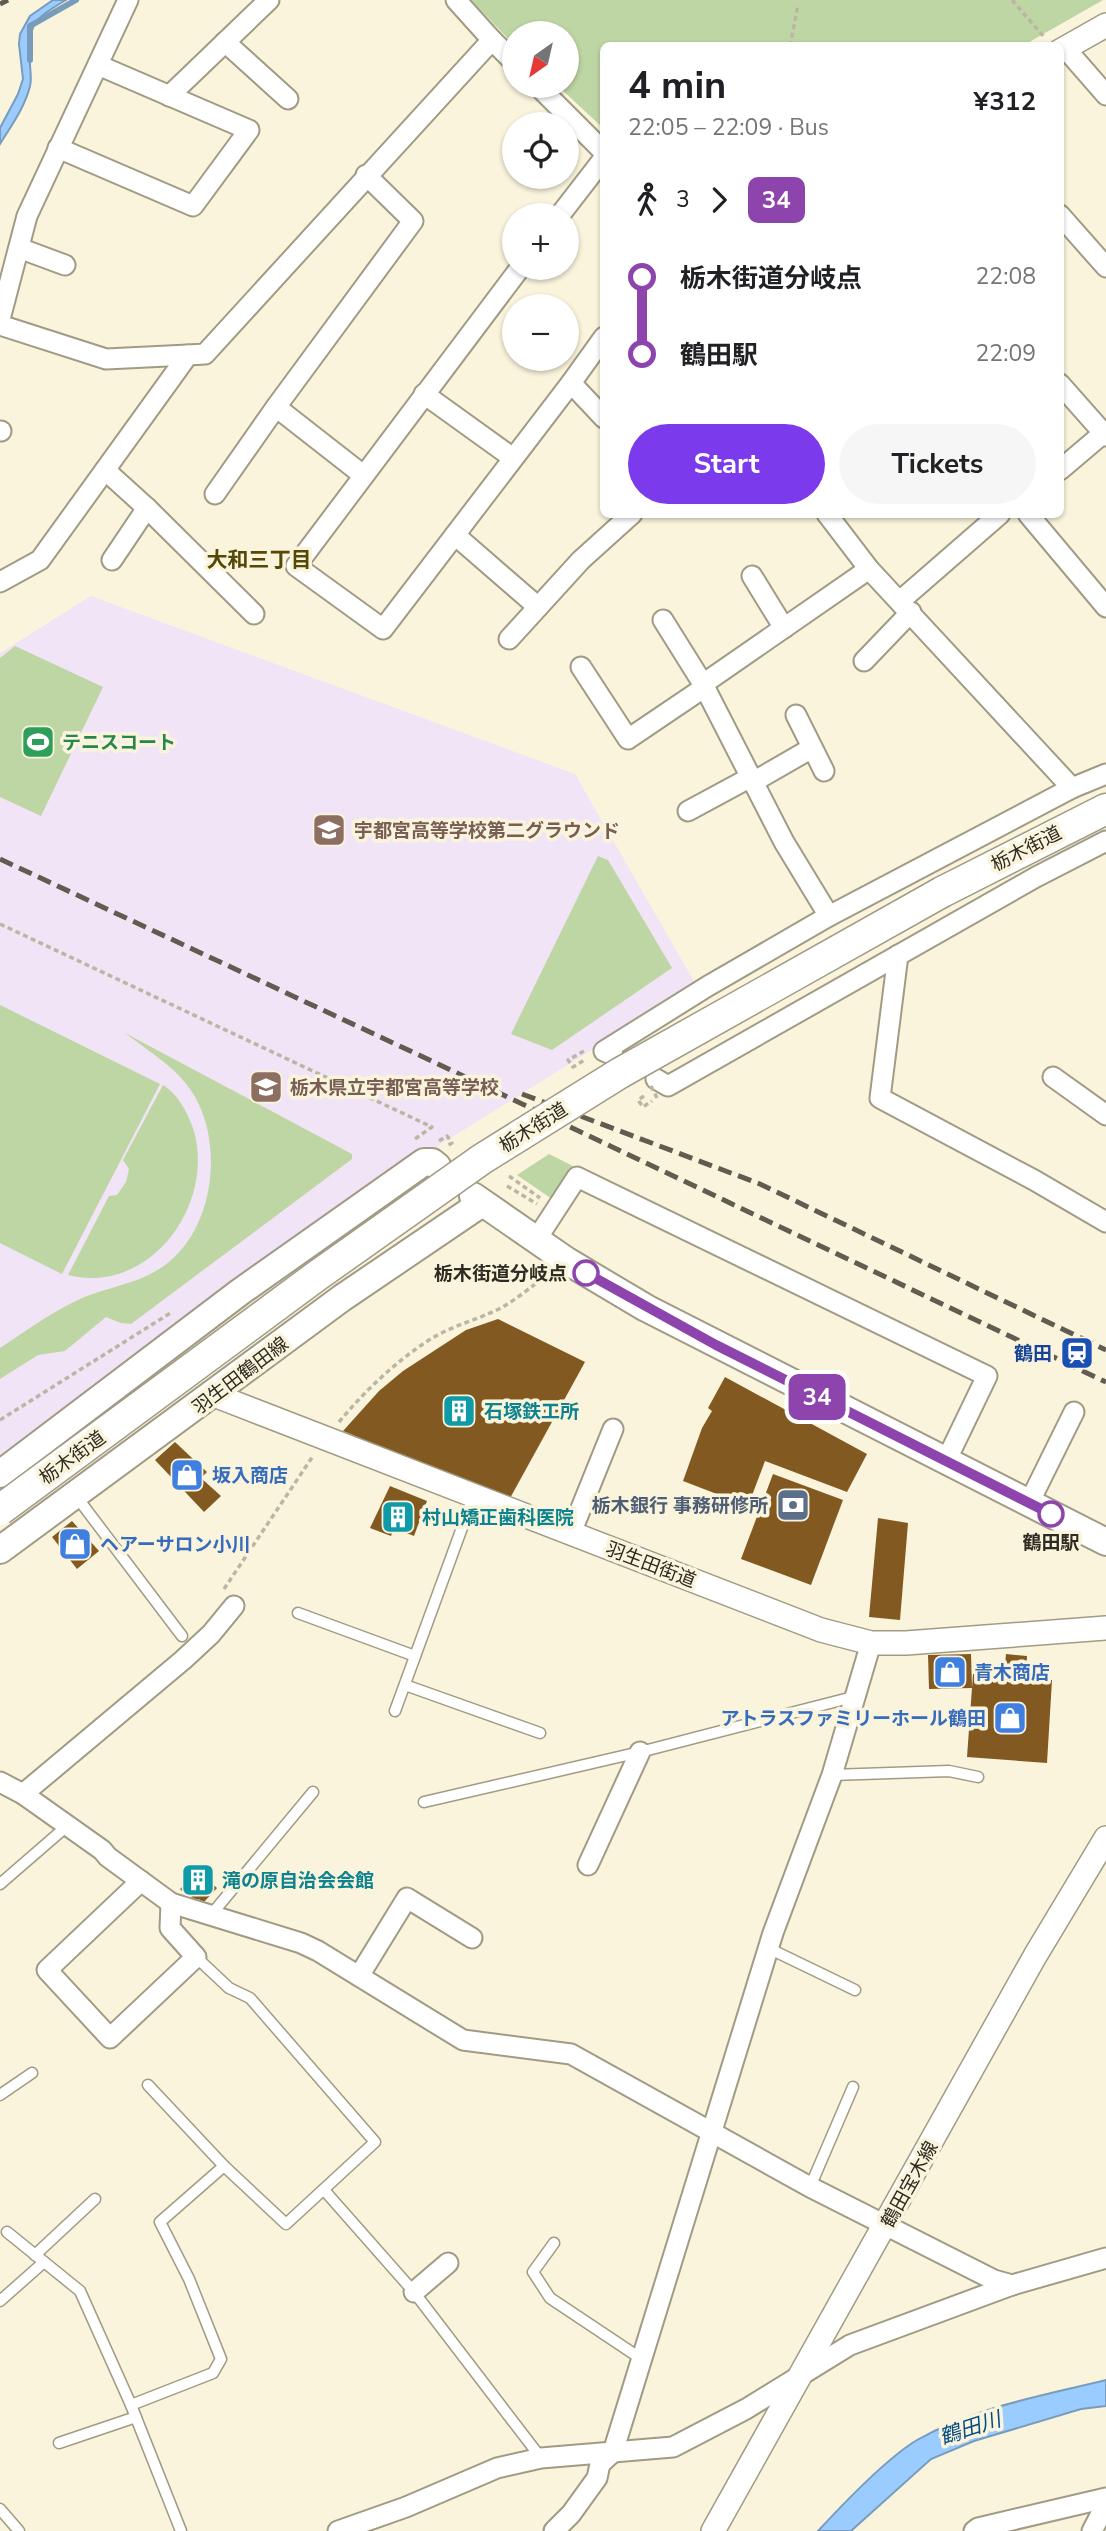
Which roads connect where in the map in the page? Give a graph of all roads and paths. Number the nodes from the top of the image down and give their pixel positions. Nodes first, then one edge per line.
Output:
1 (128, 0) edge
2 (269, 0) edge
3 (456, 0) edge
4 (1012, 0) edge
5 (797, 5) dead end
6 (1106, 25) edge
7 (492, 40) junction
8 (225, 42) junction
9 (791, 42) edge
10 (1053, 42) edge
11 (1064, 46) edge
12 (502, 50) edge
13 (1064, 53) edge
14 (98, 65) junction
15 (1106, 95) edge
16 (169, 96) junction
17 (550, 98) edge
18 (288, 99) dead end
19 (58, 148) junction
20 (600, 148) edge
21 (600, 163) edge
22 (366, 175) junction
23 (569, 203) edge
24 (1064, 220) edge
25 (19, 248) junction
26 (65, 265) dead end
27 (1106, 267) edge
28 (511, 280) edge
29 (0, 319) edge
30 (0, 325) edge
31 (600, 343) edge
32 (188, 355) junction
33 (571, 383) junction
34 (1064, 388) edge
35 (424, 394) junction
36 (276, 407) junction
37 (600, 414) edge
38 (1105, 433) edge
39 (513, 458) junction
40 (1064, 467) edge
41 (104, 470) junction
42 (363, 475) junction
43 (215, 494) dead end
44 (147, 508) junction
45 (628, 518) edge
46 (830, 518) edge
47 (996, 518) edge
48 (1031, 518) edge
49 (455, 535) junction
50 (112, 560) dead end
51 (869, 569) junction
52 (752, 576) dead end
53 (0, 582) edge
54 (538, 607) junction
55 (906, 607) junction
56 (1106, 607) edge
57 (254, 614) dead end
58 (663, 620) dead end
59 (784, 628) junction
60 (509, 639) dead end
61 (864, 661) dead end
62 (581, 667) dead end
63 (704, 685) junction
64 (796, 715) dead end
65 (812, 748) junction
66 (824, 771) dead end
67 (1106, 774) edge
68 (752, 780) junction
69 (1072, 788) junction
70 (1106, 809) edge
71 (688, 811) dead end
72 (1106, 841) edge
73 (829, 916) junction
74 (0, 924) edge
75 (898, 955) junction
76 (613, 1055) dead end
77 (1053, 1077) dead end
78 (653, 1089) dead end
79 (1106, 1115) edge
80 (432, 1127) dead end
81 (437, 1166) dead end
82 (509, 1176) dead end
83 (507, 1186) dead end
84 (1106, 1222) edge
85 (536, 1240) junction
86 (552, 1271) dead end
87 (214, 1395) junction
88 (1074, 1412) dead end
89 (332, 1429) dead end
90 (613, 1429) dead end
91 (946, 1461) junction
92 (0, 1474) edge
93 (75, 1496) junction
94 (474, 1496) junction
95 (1029, 1503) junction
96 (0, 1510) edge
97 (571, 1533) junction
98 (1106, 1542) edge
99 (0, 1550) edge
100 (234, 1606) dead end
101 (298, 1613) dead end
102 (1106, 1628) edge
103 (182, 1636) dead end
104 (871, 1643) junction
105 (415, 1656) junction
106 (405, 1685) junction
107 (853, 1697) junction
108 (395, 1711) dead end
109 (540, 1734) dead end
110 (640, 1752) junction
111 (832, 1775) junction
112 (978, 1777) dead end
113 (0, 1782) edge
114 (313, 1792) dead end
115 (23, 1794) junction
116 (424, 1802) dead end
117 (67, 1826) junction
118 (1106, 1838) edge
119 (588, 1865) dead end
120 (141, 1881) junction
121 (0, 1884) edge
122 (171, 1903) junction
123 (211, 1915) junction
124 (472, 1938) dead end
125 (768, 1948) junction
126 (196, 1957) junction
127 (359, 1976) junction
128 (855, 1990) dead end
129 (32, 2073) dead end
130 (149, 2085) dead end
131 (853, 2087) dead end
132 (0, 2095) edge
133 (711, 2134) junction
134 (224, 2166) junction
135 (810, 2188) junction
136 (324, 2190) junction
137 (95, 2199) dead end
138 (886, 2226) junction
139 (7, 2232) dead end
140 (554, 2243) dead end
141 (40, 2258) junction
142 (1106, 2258) edge
143 (448, 2263) dead end
144 (1012, 2286) junction
145 (414, 2292) junction
146 (0, 2301) edge
147 (640, 2358) junction
148 (802, 2374) junction
149 (131, 2405) junction
150 (136, 2417) junction
151 (58, 2443) dead end
152 (613, 2452) junction
153 (541, 2458) junction
154 (1106, 2498) edge
155 (1106, 2504) edge
156 (0, 2509) edge
157 (19, 2531) edge
158 (181, 2531) edge
159 (338, 2531) edge
160 (554, 2531) edge
161 (713, 2531) edge
162 (974, 2531) edge
163 (1092, 2531) edge

1 - 14 street
2 - 8 street
3 - 7 street
4 - 10 path
5 - 9 path
6 - 11 street
7 - 12 street
7 - 22 street
8 - 16 street
8 - 18 street
13 - 15 street
14 - 16 street
14 - 19 street
16 - 19 street
17 - 20 street
19 - 25 street
21 - 23 street
22 - 32 street
22 - 36 street
24 - 27 street
25 - 26 street
25 - 29 street
28 - 35 street
30 - 32 street
31 - 33 street
32 - 41 street
33 - 37 street
33 - 39 street
34 - 38 street
35 - 39 street
35 - 42 street
36 - 42 street
36 - 43 street
38 - 40 street
39 - 49 street
41 - 44 street
41 - 53 street
42 - 49 street
44 - 50 street
44 - 57 street
45 - 54 street
46 - 51 street
47 - 55 street
48 - 56 street
49 - 54 street
51 - 55 street
51 - 59 street
52 - 59 street
54 - 60 street
55 - 61 street
55 - 69 street
58 - 63 street
59 - 63 street
62 - 63 street
63 - 68 street
64 - 65 street
65 - 66 street
65 - 68 street
67 - 69 street
68 - 71 street
68 - 73 street
69 - 73 street
70 - 96 main road, 栃木街道, bridge
72 - 75 street
73 - 76 street
74 - 80 path
75 - 78 street
75 - 84 street
77 - 79 street
81 - 92 main road
82 - 83 path
85 - 87 main road, 羽生田鶴田線
85 - 91 main road, 羽生田鶴田線
85 - 91 street
86 - 89 path
87 - 93 main road, 羽生田鶴田線
87 - 94 street, 羽生田街道
88 - 95 street
90 - 97 street
91 - 95 main road, 羽生田鶴田線
93 - 99 main road, 羽生田鶴田線
93 - 103 lane
94 - 97 street, 羽生田街道
94 - 105 lane
95 - 98 main road, 羽生田鶴田線
97 - 104 street, 羽生田街道
100 - 115 street
101 - 105 lane
102 - 104 street, 羽生田街道
104 - 107 street
105 - 106 lane
106 - 108 lane
106 - 109 lane
107 - 110 lane
107 - 111 street
110 - 116 lane
110 - 119 street
111 - 112 lane
111 - 125 street
113 - 115 street
114 - 123 lane
115 - 117 street
117 - 120 street
117 - 121 lane
118 - 138 street, 鶴田宝木線
120 - 122 street
120 - 126 street
122 - 123 street
122 - 126 street
123 - 127 street
124 - 127 street
125 - 128 lane
125 - 133 street
126 - 136 lane
127 - 133 street
129 - 132 lane
130 - 134 lane
131 - 135 lane
133 - 135 street
133 - 147 street
134 - 136 lane
134 - 149 lane
135 - 138 street
136 - 145 lane
137 - 141 lane
138 - 144 street
138 - 148 street, 鶴田宝木線
139 - 141 lane
140 - 147 lane
141 - 146 lane
141 - 149 lane
142 - 144 street
143 - 145 street
144 - 148 street
145 - 153 lane
147 - 152 street
148 - 152 street
148 - 161 street, 鶴田宝木線
149 - 150 lane
150 - 151 lane
150 - 158 lane
152 - 153 street
152 - 160 street
153 - 159 street
154 - 162 street
155 - 163 street
156 - 157 lane

